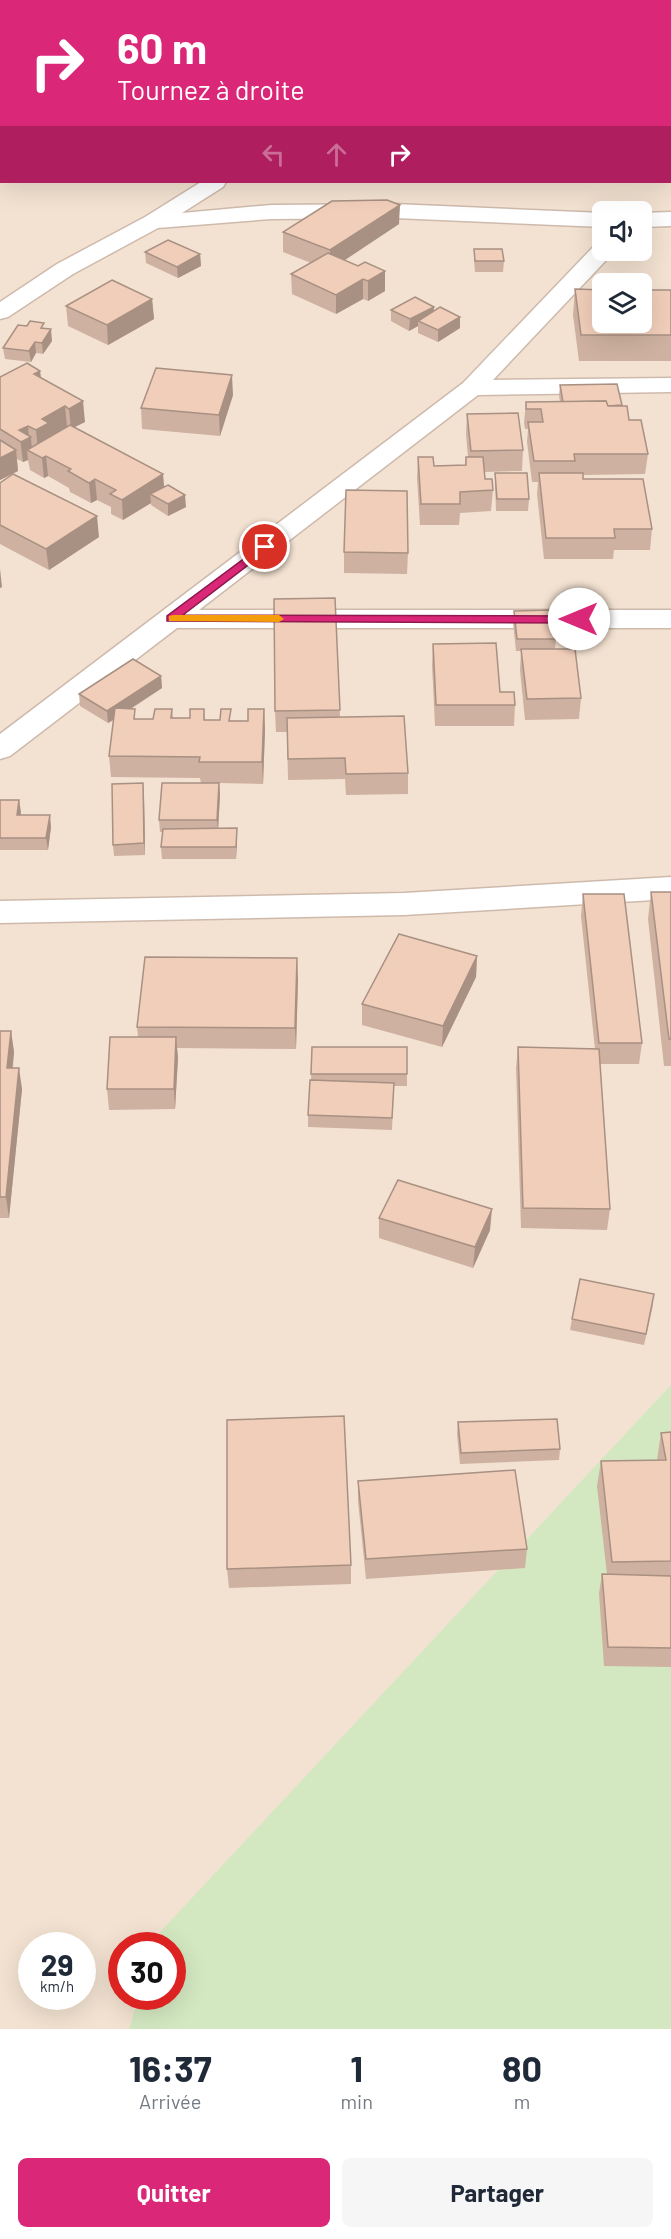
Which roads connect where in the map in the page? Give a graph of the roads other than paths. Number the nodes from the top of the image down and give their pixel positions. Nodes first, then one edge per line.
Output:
1 (212, 183) edge
2 (671, 219) edge
3 (592, 220) edge
4 (652, 220) edge
5 (153, 222) junction
6 (593, 261) edge
7 (0, 312) edge
8 (671, 385) edge
9 (472, 388) junction
10 (171, 619) junction
11 (671, 619) edge
12 (0, 750) edge
13 (671, 888) edge
14 (0, 912) edge

1 - 5 street
2 - 4 street
3 - 5 street
5 - 7 street
6 - 9 street
8 - 9 street
9 - 10 street
10 - 11 street
10 - 12 street
13 - 14 street

